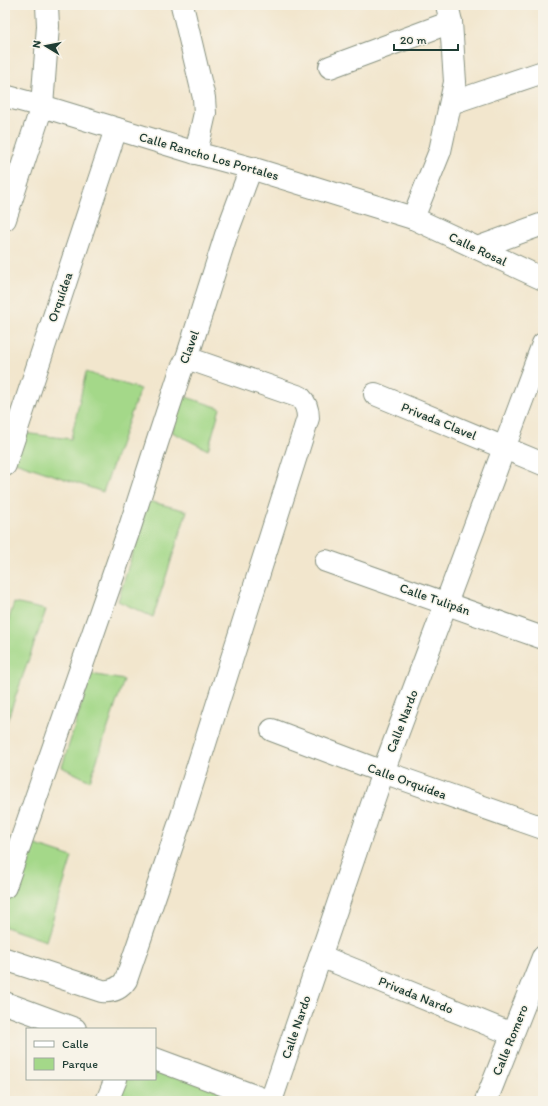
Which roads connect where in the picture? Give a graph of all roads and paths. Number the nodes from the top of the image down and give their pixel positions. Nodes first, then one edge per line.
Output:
1 (47, 5) edge
2 (182, 5) edge
3 (449, 14) edge
4 (330, 67) dead end
5 (543, 72) edge
6 (5, 96) edge
7 (451, 103) junction
8 (42, 106) junction
9 (116, 129) junction
10 (196, 153) junction
11 (251, 168) junction
12 (413, 218) junction
13 (5, 219) edge
14 (543, 224) edge
15 (477, 248) junction
16 (543, 279) edge
17 (543, 344) edge
18 (187, 358) junction
19 (375, 394) dead end
20 (504, 448) junction
21 (5, 464) edge
22 (543, 464) edge
23 (326, 561) dead end
24 (446, 603) junction
25 (543, 638) edge
26 (272, 730) dead end
27 (383, 772) junction
28 (543, 828) edge
29 (5, 887) edge
30 (320, 956) junction
31 (543, 957) edge
32 (5, 959) edge
33 (5, 1003) edge
34 (73, 1028) edge
35 (512, 1034) junction
36 (156, 1059) edge
37 (116, 1080) edge
38 (108, 1101) edge
39 (268, 1101) edge
40 (271, 1101) edge
41 (486, 1101) edge

1 - 8 street
2 - 10 street
3 - 4 street
3 - 7 street
5 - 7 street
6 - 8 street, Calle Rancho Los Portales
7 - 12 street
8 - 9 street, Calle Rancho Los Portales
8 - 13 street
9 - 10 street, Calle Rancho Los Portales
9 - 21 street, Orquídea
10 - 11 street, Calle Rancho Los Portales
11 - 12 street, Calle Rancho Los Portales
11 - 18 street, Clavel
12 - 15 street, Calle Rosal
14 - 15 street
15 - 16 street, Calle Rosal
17 - 20 street, Calle Nardo
18 - 29 street, Clavel
18 - 32 street
19 - 20 street, Privada Clavel
20 - 22 street, Privada Clavel
20 - 24 street, Calle Nardo
23 - 24 street, Calle Tulipán
24 - 25 street, Calle Tulipán
24 - 27 street, Calle Nardo
26 - 27 street, Calle Orquídea
27 - 28 street, Calle Orquídea
27 - 30 street, Calle Nardo
30 - 35 street, Privada Nardo
30 - 40 street, Calle Nardo
31 - 35 street, Calle Romero
33 - 34 street
35 - 41 street, Calle Romero
36 - 39 street
37 - 38 street

